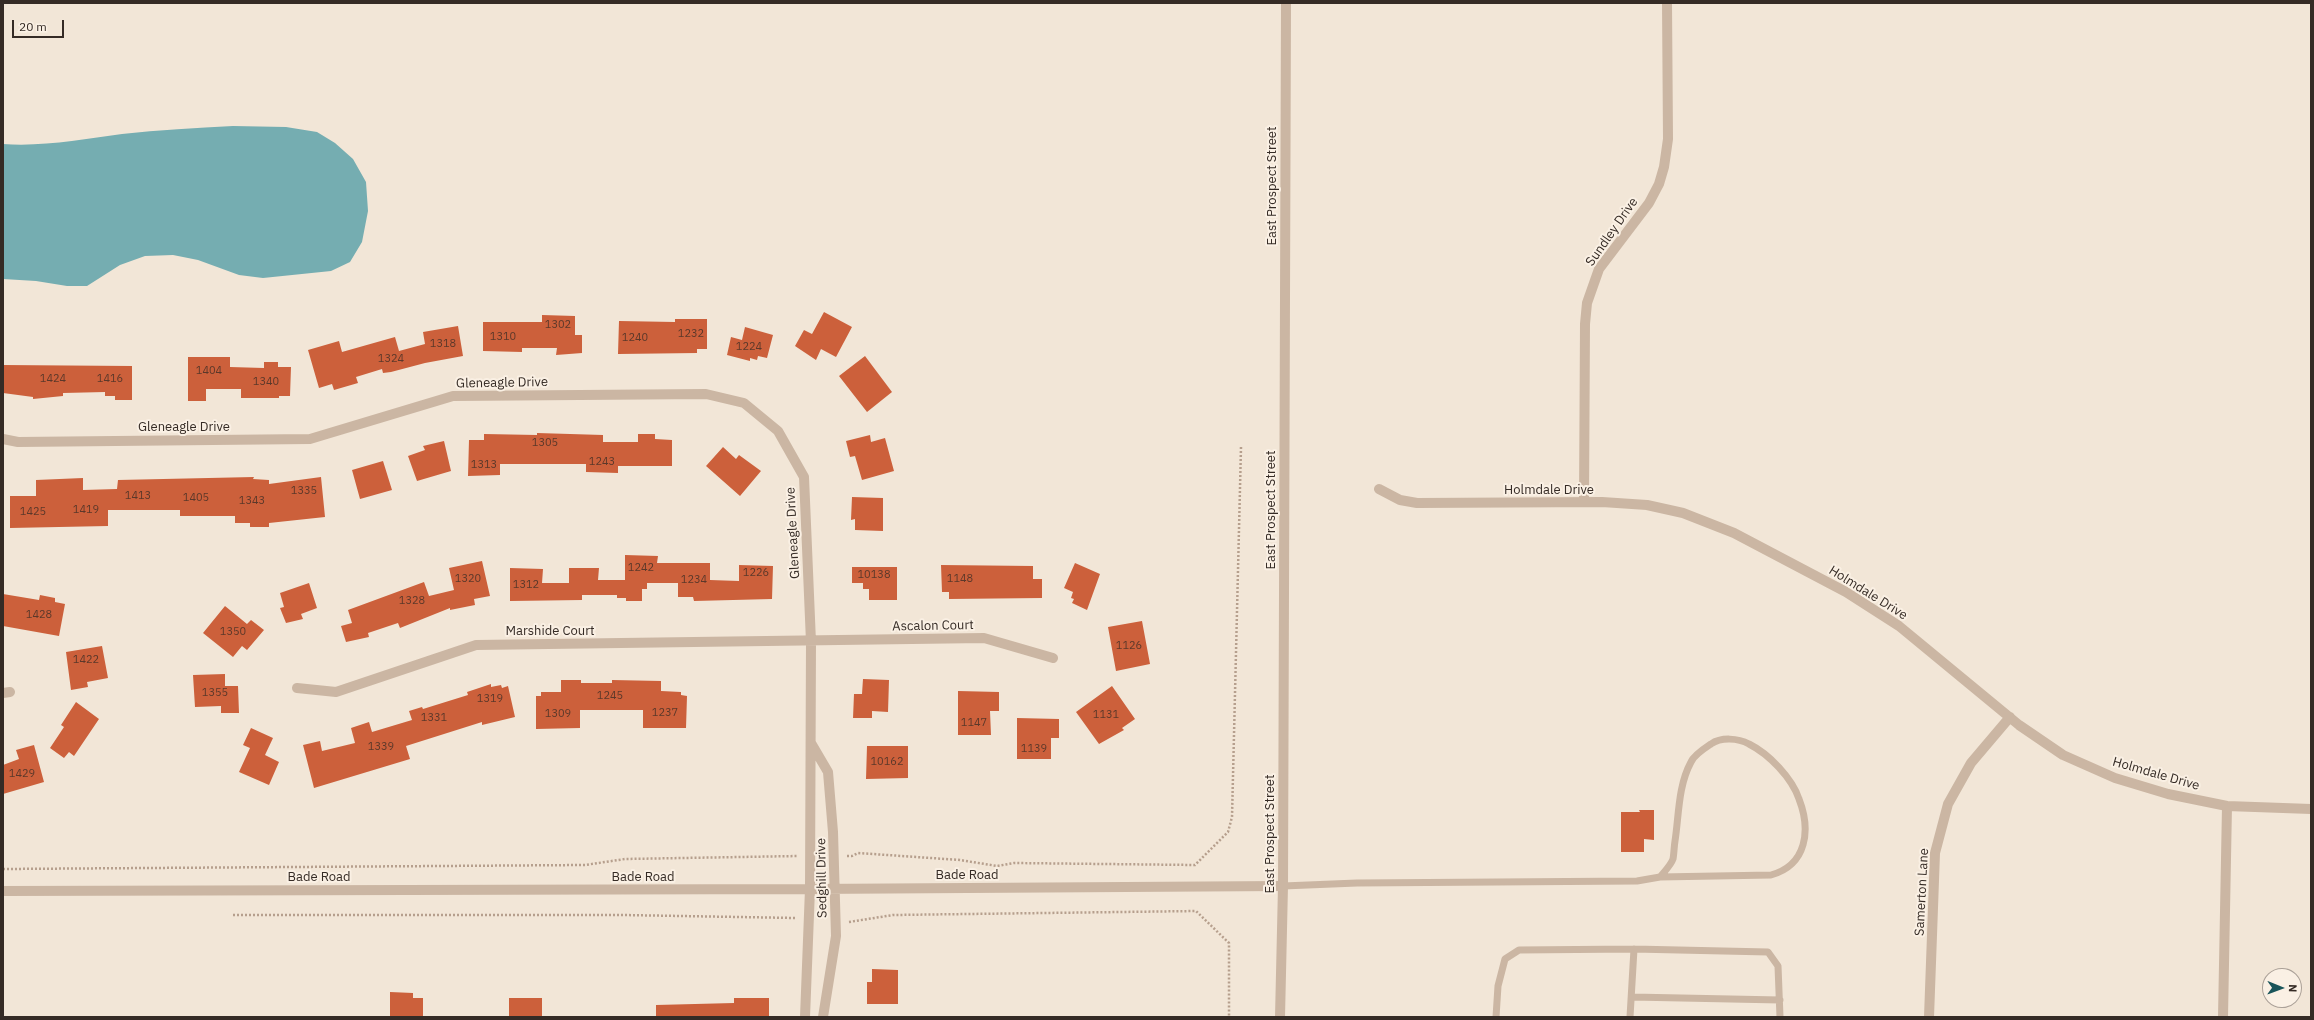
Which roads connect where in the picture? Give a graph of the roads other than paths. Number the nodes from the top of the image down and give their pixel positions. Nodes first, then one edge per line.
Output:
1 (1286, 3) edge
2 (1667, 3) edge
3 (3, 439) edge
4 (1379, 489) dead end
5 (1584, 502) junction
6 (811, 642) junction
7 (1053, 658) dead end
8 (297, 688) dead end
9 (2010, 717) junction
10 (810, 742) junction
11 (2227, 806) junction
12 (2311, 809) edge
13 (1660, 877) junction
14 (1283, 886) junction
15 (810, 889) junction
16 (835, 889) junction
17 (3, 891) edge
18 (1634, 949) junction
19 (1632, 997) junction
20 (1780, 1000) junction
21 (805, 1017) edge
22 (823, 1017) edge
23 (1280, 1017) edge
24 (1496, 1017) edge
25 (1630, 1017) edge
26 (1780, 1017) edge
27 (1929, 1017) edge
28 (2223, 1017) edge

1 - 14 street, East Prospect Street
2 - 5 street, Sundley Drive
3 - 6 street, Gleneagle Drive
4 - 5 street, Holmdale Drive
5 - 9 street, Holmdale Drive
6 - 7 street, Ascalon Court
6 - 8 street, Marshide Court
6 - 10 street, Sedghill Drive
9 - 11 street, Holmdale Drive
9 - 27 street, Samerton Lane
10 - 15 street, Sedghill Drive
10 - 16 street, Sedghill Drive
11 - 12 street, Holmdale Drive
11 - 28 street
13 - 13 lane
13 - 14 lane
14 - 16 street, Bade Road
14 - 23 street, East Prospect Street
15 - 16 street, Bade Road
15 - 17 street, Bade Road
15 - 21 street, Sedghill Drive
16 - 22 street, Sedghill Drive
18 - 19 lane
18 - 20 lane
18 - 24 lane
19 - 20 lane
19 - 25 lane
20 - 26 lane

